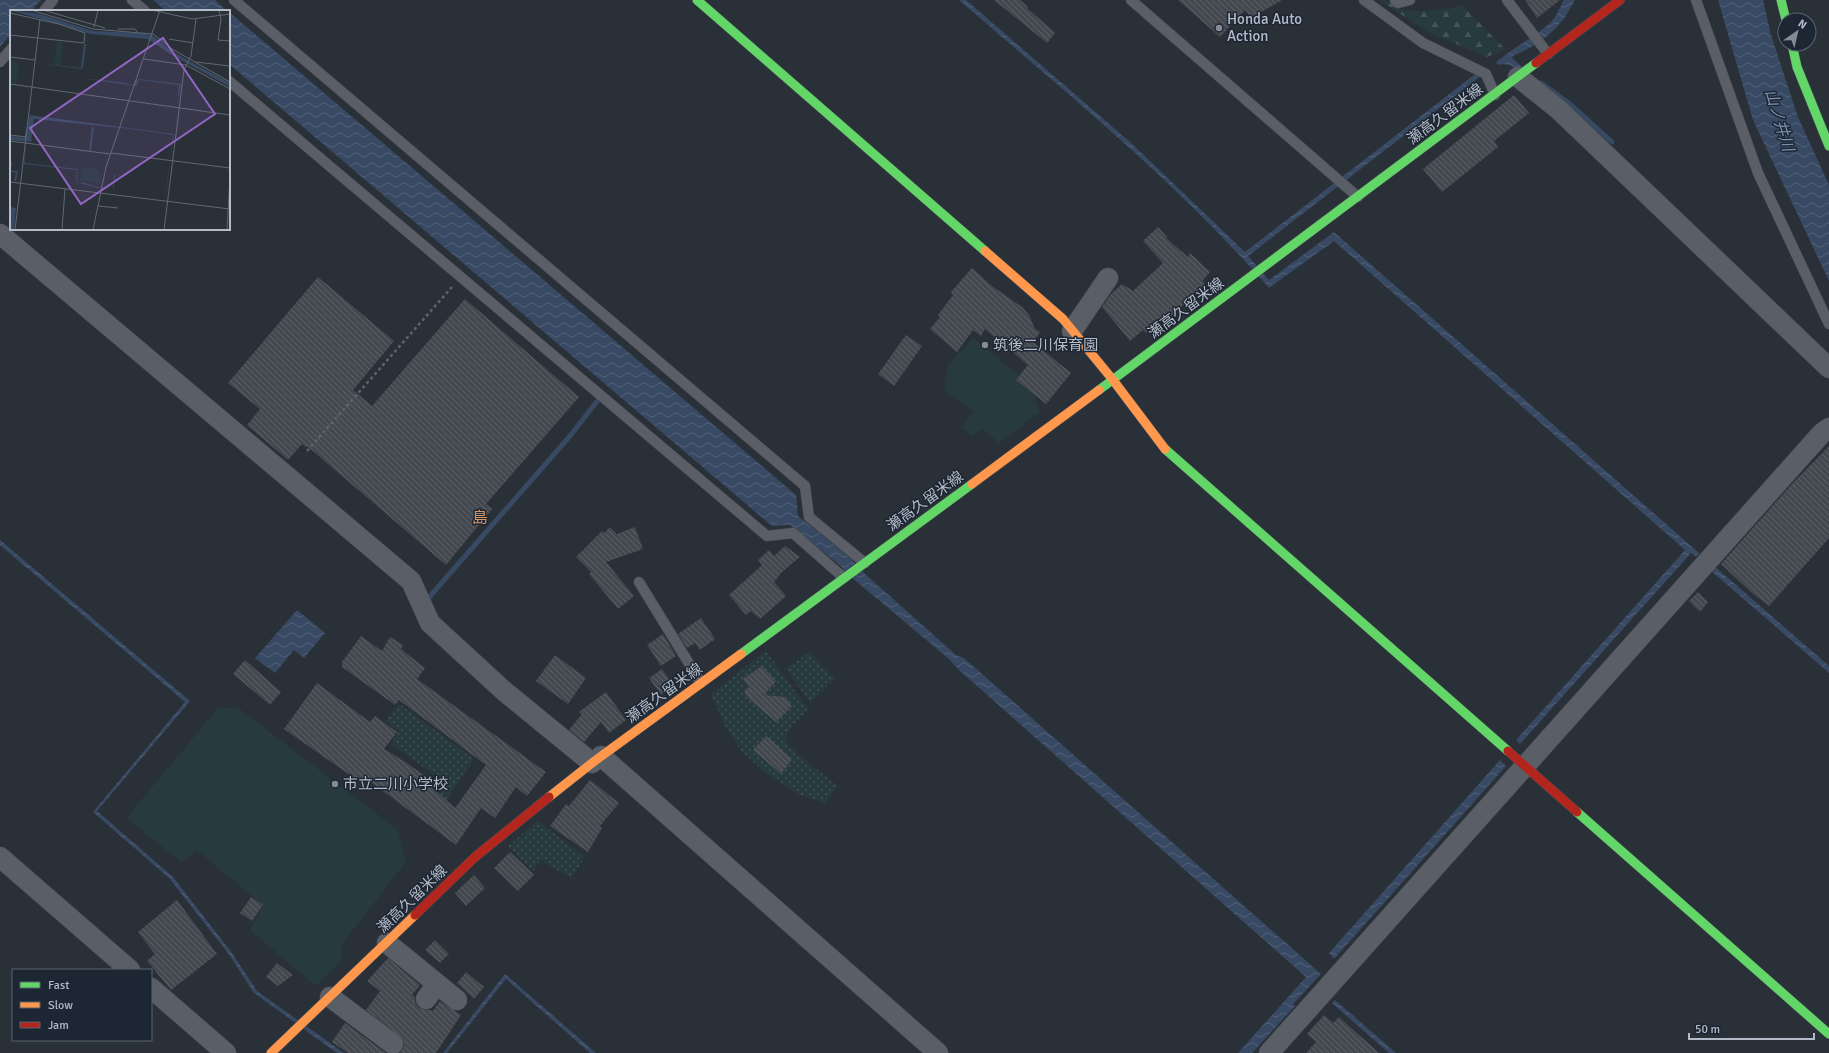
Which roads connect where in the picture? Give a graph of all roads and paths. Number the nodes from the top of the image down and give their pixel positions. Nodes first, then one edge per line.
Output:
1 (53, 0) edge
2 (132, 0) edge
3 (234, 0) edge
4 (698, 0) edge
5 (1131, 0) edge
6 (1364, 0) edge
7 (1395, 0) edge
8 (1410, 0) edge
9 (1507, 0) edge
10 (1620, 0) edge
11 (1696, 0) edge
12 (1781, 0) edge
13 (45, 10) edge
14 (145, 10) edge
15 (1784, 12) edge
16 (10, 50) edge
17 (1794, 52) edge
18 (1548, 54) junction
19 (0, 62) edge
20 (1518, 77) junction
21 (230, 82) edge
22 (1495, 95) junction
23 (1829, 146) edge
24 (1358, 197) junction
25 (0, 234) edge
26 (461, 276) junction
27 (1108, 278) dead end
28 (1829, 324) edge
29 (1072, 331) junction
30 (1829, 368) edge
31 (1113, 380) junction
32 (1829, 428) edge
33 (307, 451) dead end
34 (865, 563) junction
35 (844, 578) junction
36 (639, 582) dead end
37 (701, 683) junction
38 (596, 760) junction
39 (1524, 766) junction
40 (0, 857) edge
41 (387, 943) junction
42 (129, 969) edge
43 (152, 989) edge
44 (330, 997) junction
45 (457, 1000) dead end
46 (1829, 1034) edge
47 (393, 1044) dead end
48 (226, 1053) edge
49 (271, 1053) edge
50 (938, 1053) edge
51 (1269, 1053) edge

1 - 13 lane
2 - 14 lane
3 - 34 lane
4 - 29 main road
5 - 24 lane
6 - 22 lane
7 - 8 lane
9 - 18 lane
10 - 18 main road, 瀬高久留米線
11 - 28 lane
12 - 15 main road
16 - 19 lane
17 - 23 main road
18 - 20 main road, 瀬高久留米線
20 - 22 main road, 瀬高久留米線
20 - 30 street
21 - 26 lane
22 - 24 main road, 瀬高久留米線
24 - 31 main road, 瀬高久留米線
25 - 38 street
26 - 33 path
26 - 35 lane
27 - 29 street
29 - 31 main road
31 - 34 main road, 瀬高久留米線
31 - 39 main road
32 - 39 street
34 - 35 main road, 瀬高久留米線
35 - 37 main road, 瀬高久留米線
36 - 37 lane
37 - 38 main road, 瀬高久留米線
38 - 41 main road, 瀬高久留米線
38 - 50 street
39 - 46 main road
39 - 51 street
40 - 42 street
41 - 44 main road, 瀬高久留米線
41 - 45 street
43 - 48 street
44 - 47 street
44 - 49 main road, 瀬高久留米線

